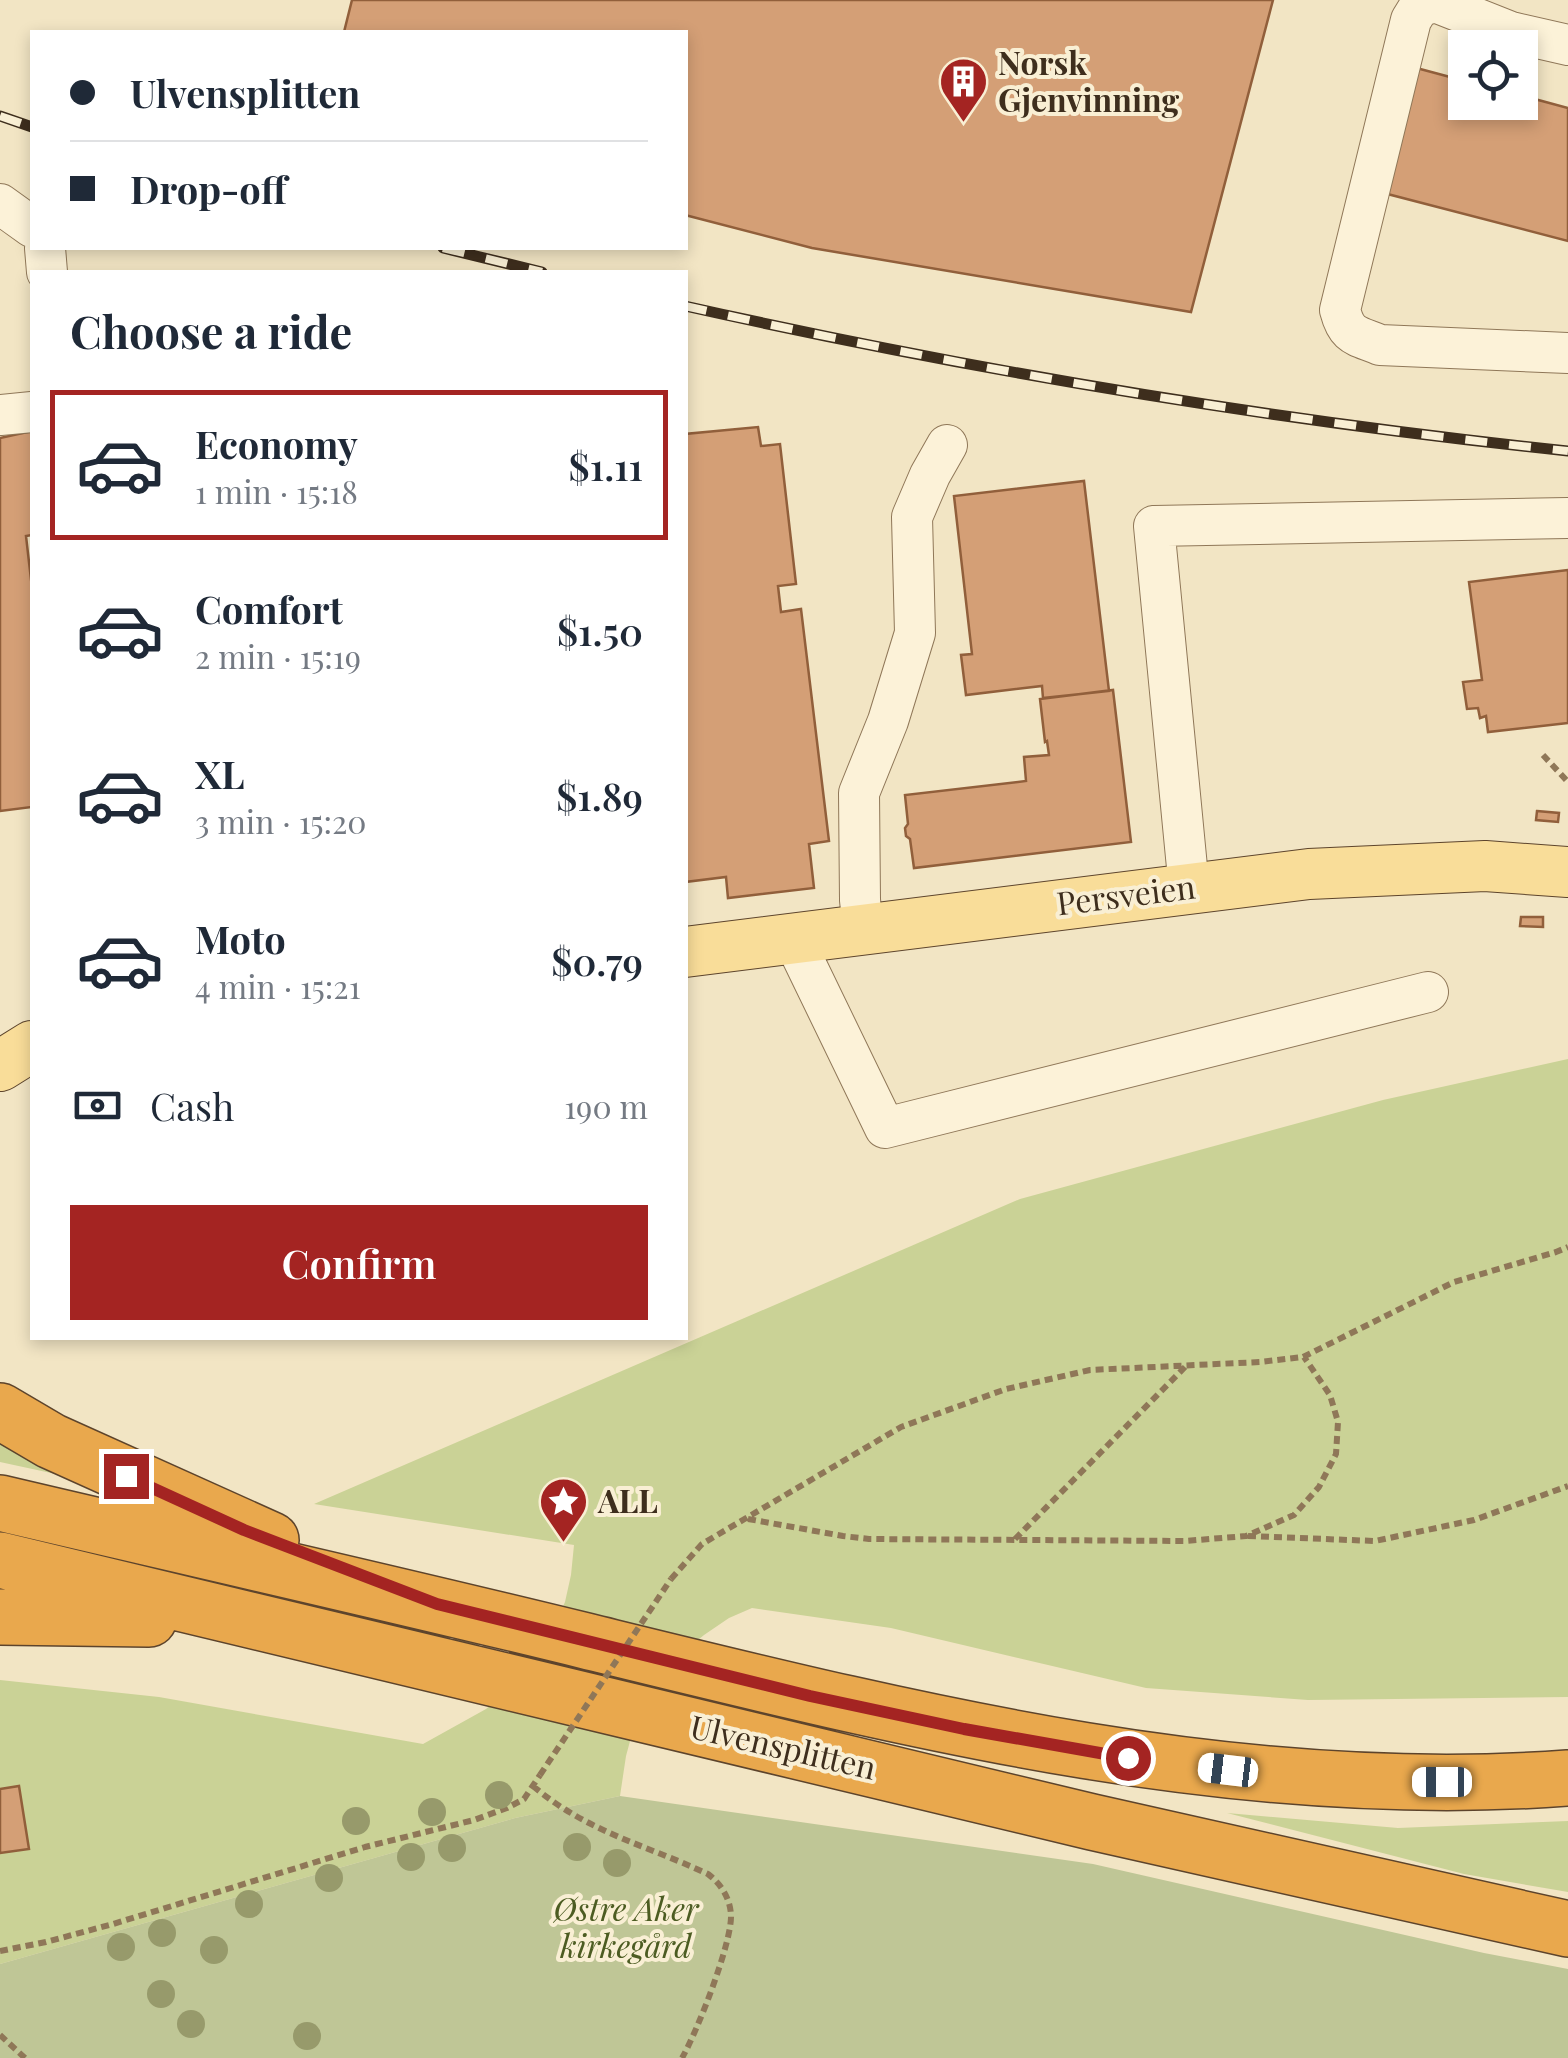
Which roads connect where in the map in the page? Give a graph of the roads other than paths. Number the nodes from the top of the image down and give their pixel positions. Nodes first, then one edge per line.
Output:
1 (1568, 45) edge
2 (0, 204) edge
3 (30, 225) edge
4 (1568, 354) edge
5 (30, 412) edge
6 (0, 415) edge
7 (946, 445) dead end
8 (1568, 518) edge
9 (1568, 872) edge
10 (1189, 888) junction
11 (863, 929) junction
12 (794, 938) junction
13 (688, 952) edge
14 (1428, 992) dead end
15 (30, 1034) edge
16 (0, 1039) edge
17 (30, 1047) edge
18 (0, 1066) edge
19 (0, 1411) edge
20 (0, 1503) edge
21 (0, 1560) edge
22 (437, 1604) junction
23 (0, 1616) edge
24 (252, 1620) junction
25 (1568, 1778) edge
26 (1568, 1929) edge

1 - 4 lane
2 - 3 lane
5 - 6 lane
7 - 11 lane
8 - 10 lane
9 - 10 main road, Persveien
10 - 11 main road, Persveien
11 - 12 main road, Persveien
12 - 13 main road, Persveien
12 - 14 lane
15 - 16 main road
17 - 18 main road
19 - 22 highway
20 - 22 highway, Ulvensplitten
21 - 24 highway, Ulvensplitten
22 - 25 highway, Ulvensplitten
23 - 24 highway
24 - 26 highway, Ulvensplitten

